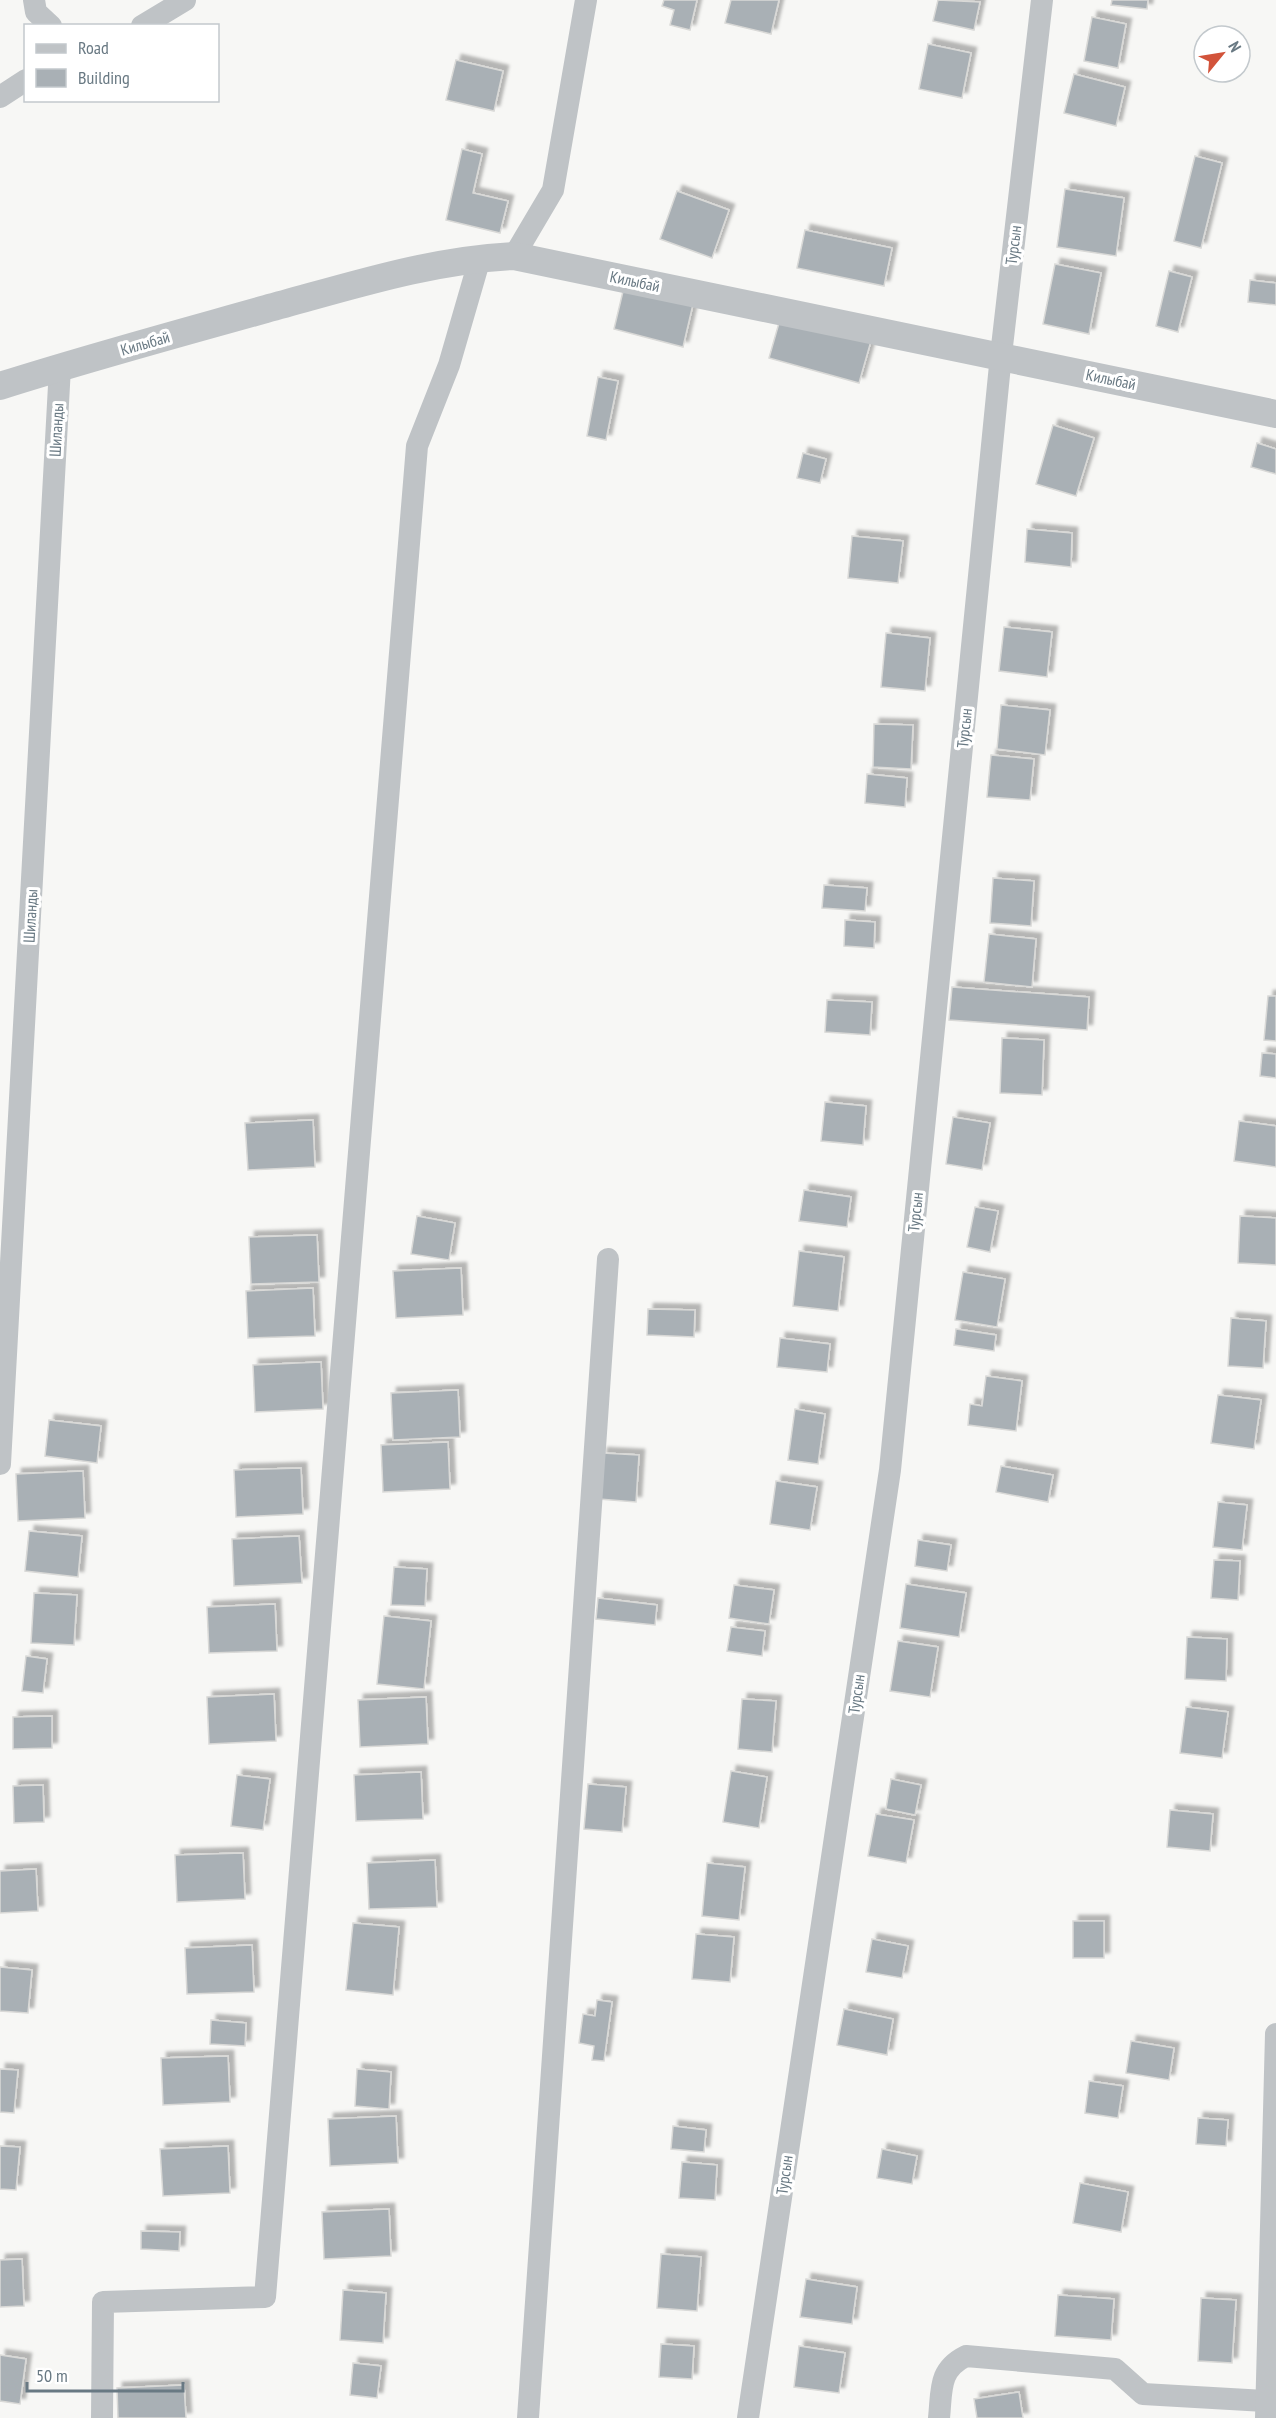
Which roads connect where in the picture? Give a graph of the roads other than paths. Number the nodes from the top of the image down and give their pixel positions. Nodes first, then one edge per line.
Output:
1 (34, 0) edge
2 (185, 0) edge
3 (586, 0) edge
4 (1042, 0) edge
5 (49, 24) edge
6 (144, 24) edge
7 (24, 81) edge
8 (0, 97) edge
9 (514, 256) junction
10 (480, 258) junction
11 (1001, 356) junction
12 (60, 367) junction
13 (0, 386) edge
14 (1276, 414) edge
15 (609, 1259) dead end
16 (0, 1464) edge
17 (1276, 2034) edge
18 (1266, 2409) edge
19 (102, 2418) edge
20 (528, 2418) edge
21 (748, 2418) edge
22 (939, 2418) edge

1 - 5 street
2 - 6 street
3 - 9 street
4 - 11 street, Турсын
7 - 8 street
9 - 10 street, Килыбай
9 - 11 street, Килыбай
10 - 12 street, Килыбай
10 - 19 street
11 - 14 street, Килыбай
11 - 21 street, Турсын
12 - 13 street, Килыбай
12 - 16 street, Шиланды
15 - 20 street
17 - 18 street
18 - 22 street

